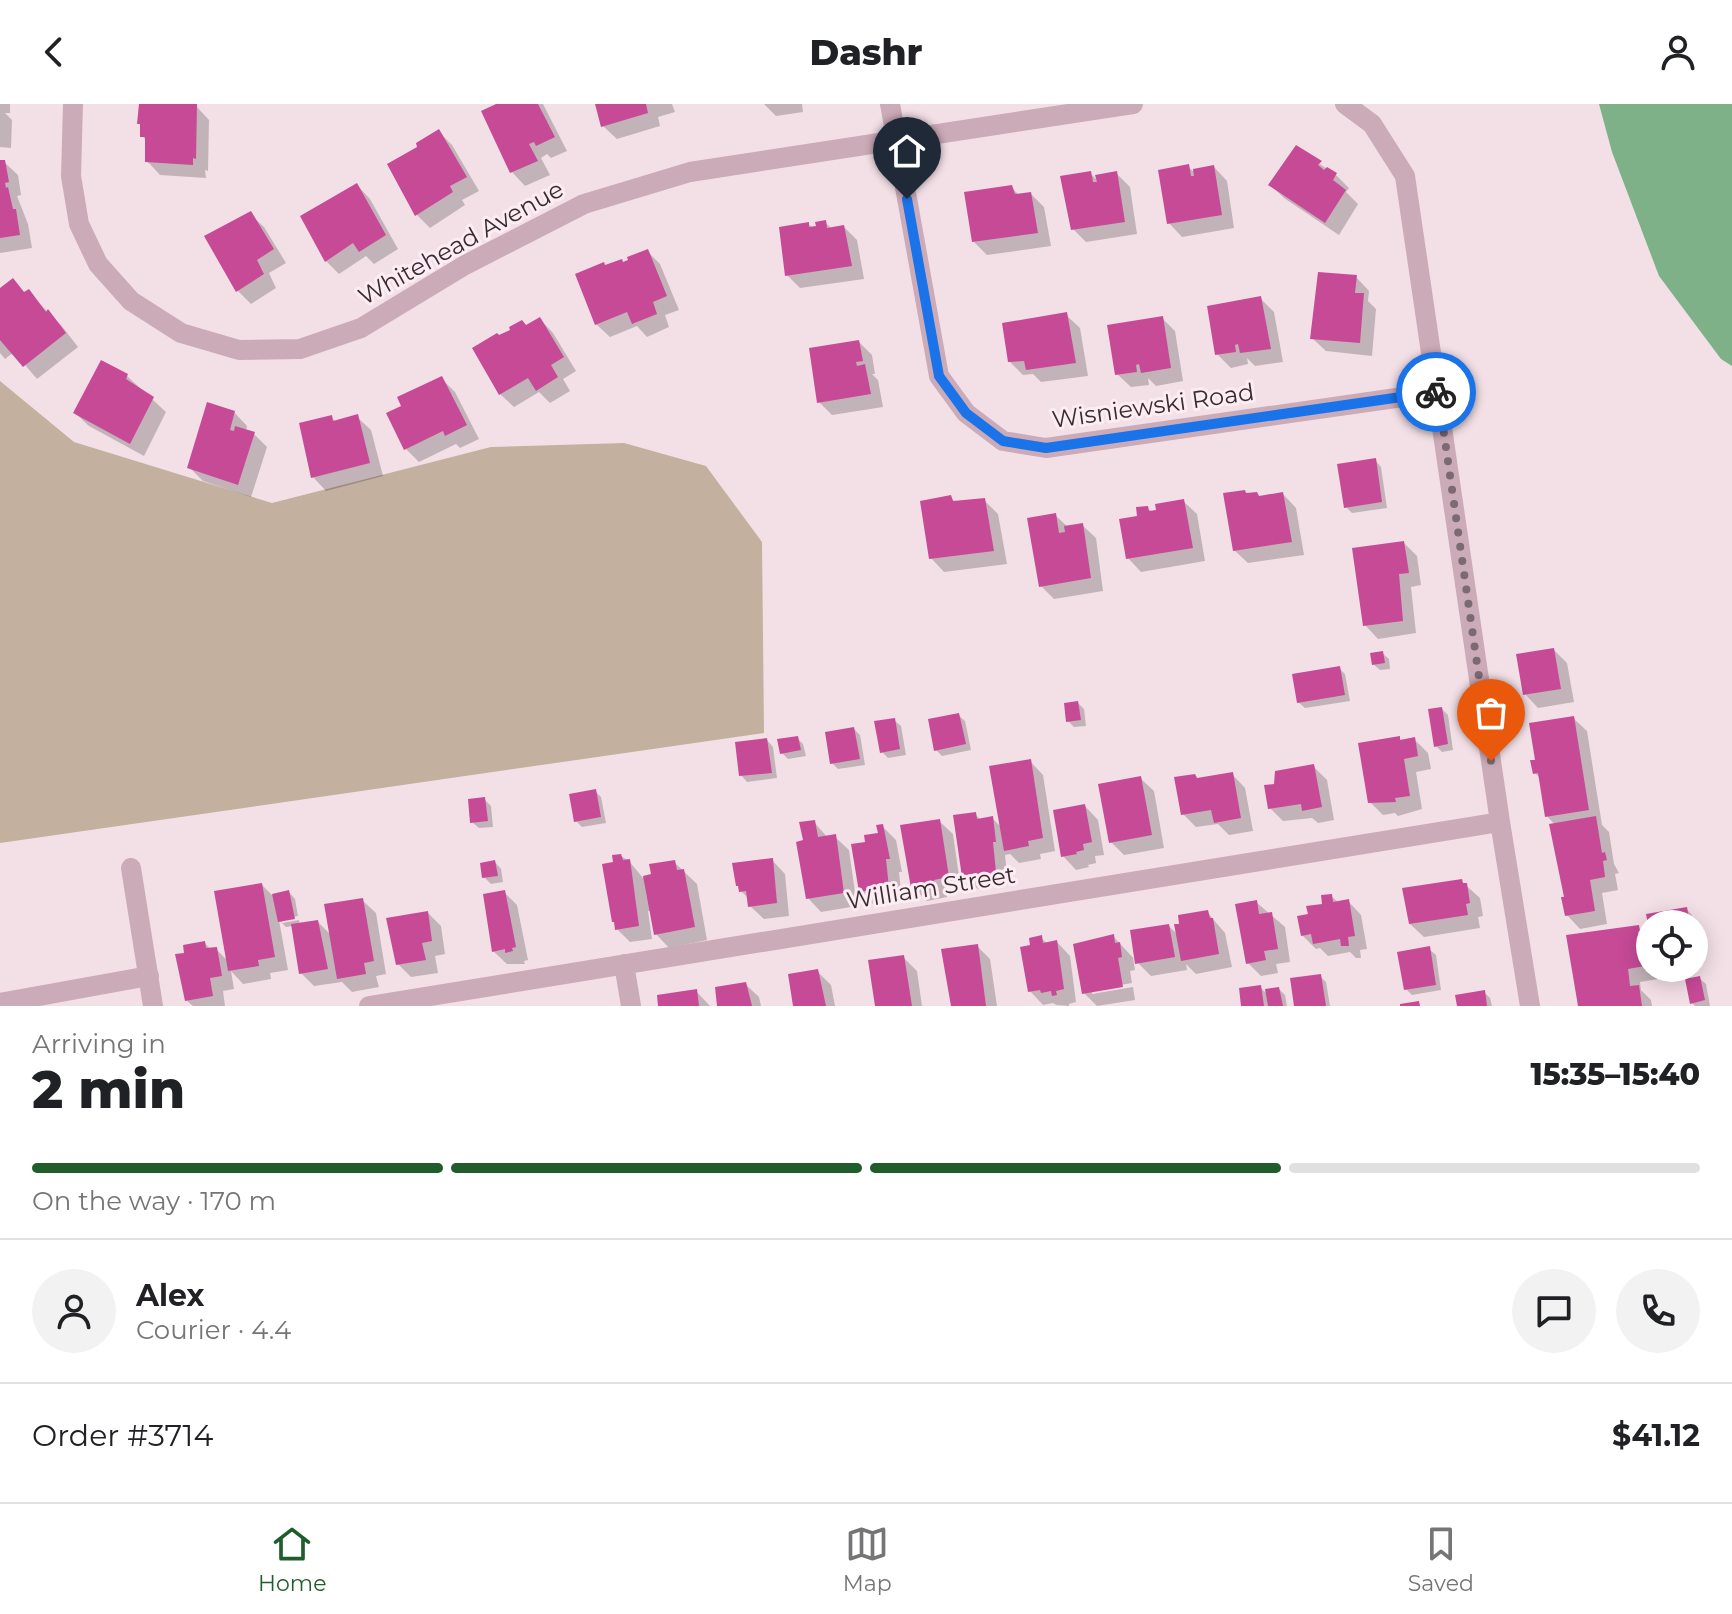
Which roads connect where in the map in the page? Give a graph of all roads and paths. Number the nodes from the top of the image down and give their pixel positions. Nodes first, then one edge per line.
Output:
1 (73, 104) edge
2 (890, 104) edge
3 (1133, 104) edge
4 (1345, 104) edge
5 (896, 140) junction
6 (1438, 392) junction
7 (1500, 822) junction
8 (131, 868) dead end
9 (624, 964) junction
10 (149, 976) junction
11 (0, 1003) edge
12 (153, 1006) edge
13 (369, 1006) edge
14 (631, 1006) edge
15 (1530, 1006) edge

1 - 5 street, Whitehead Avenue
2 - 5 street, Wisniewski Road
3 - 5 street, Whitehead Avenue
4 - 6 street
5 - 6 street, Wisniewski Road
6 - 7 street
7 - 9 street, William Street
7 - 15 street
8 - 10 street
9 - 13 street, William Street
9 - 14 street
10 - 11 street
10 - 12 street

